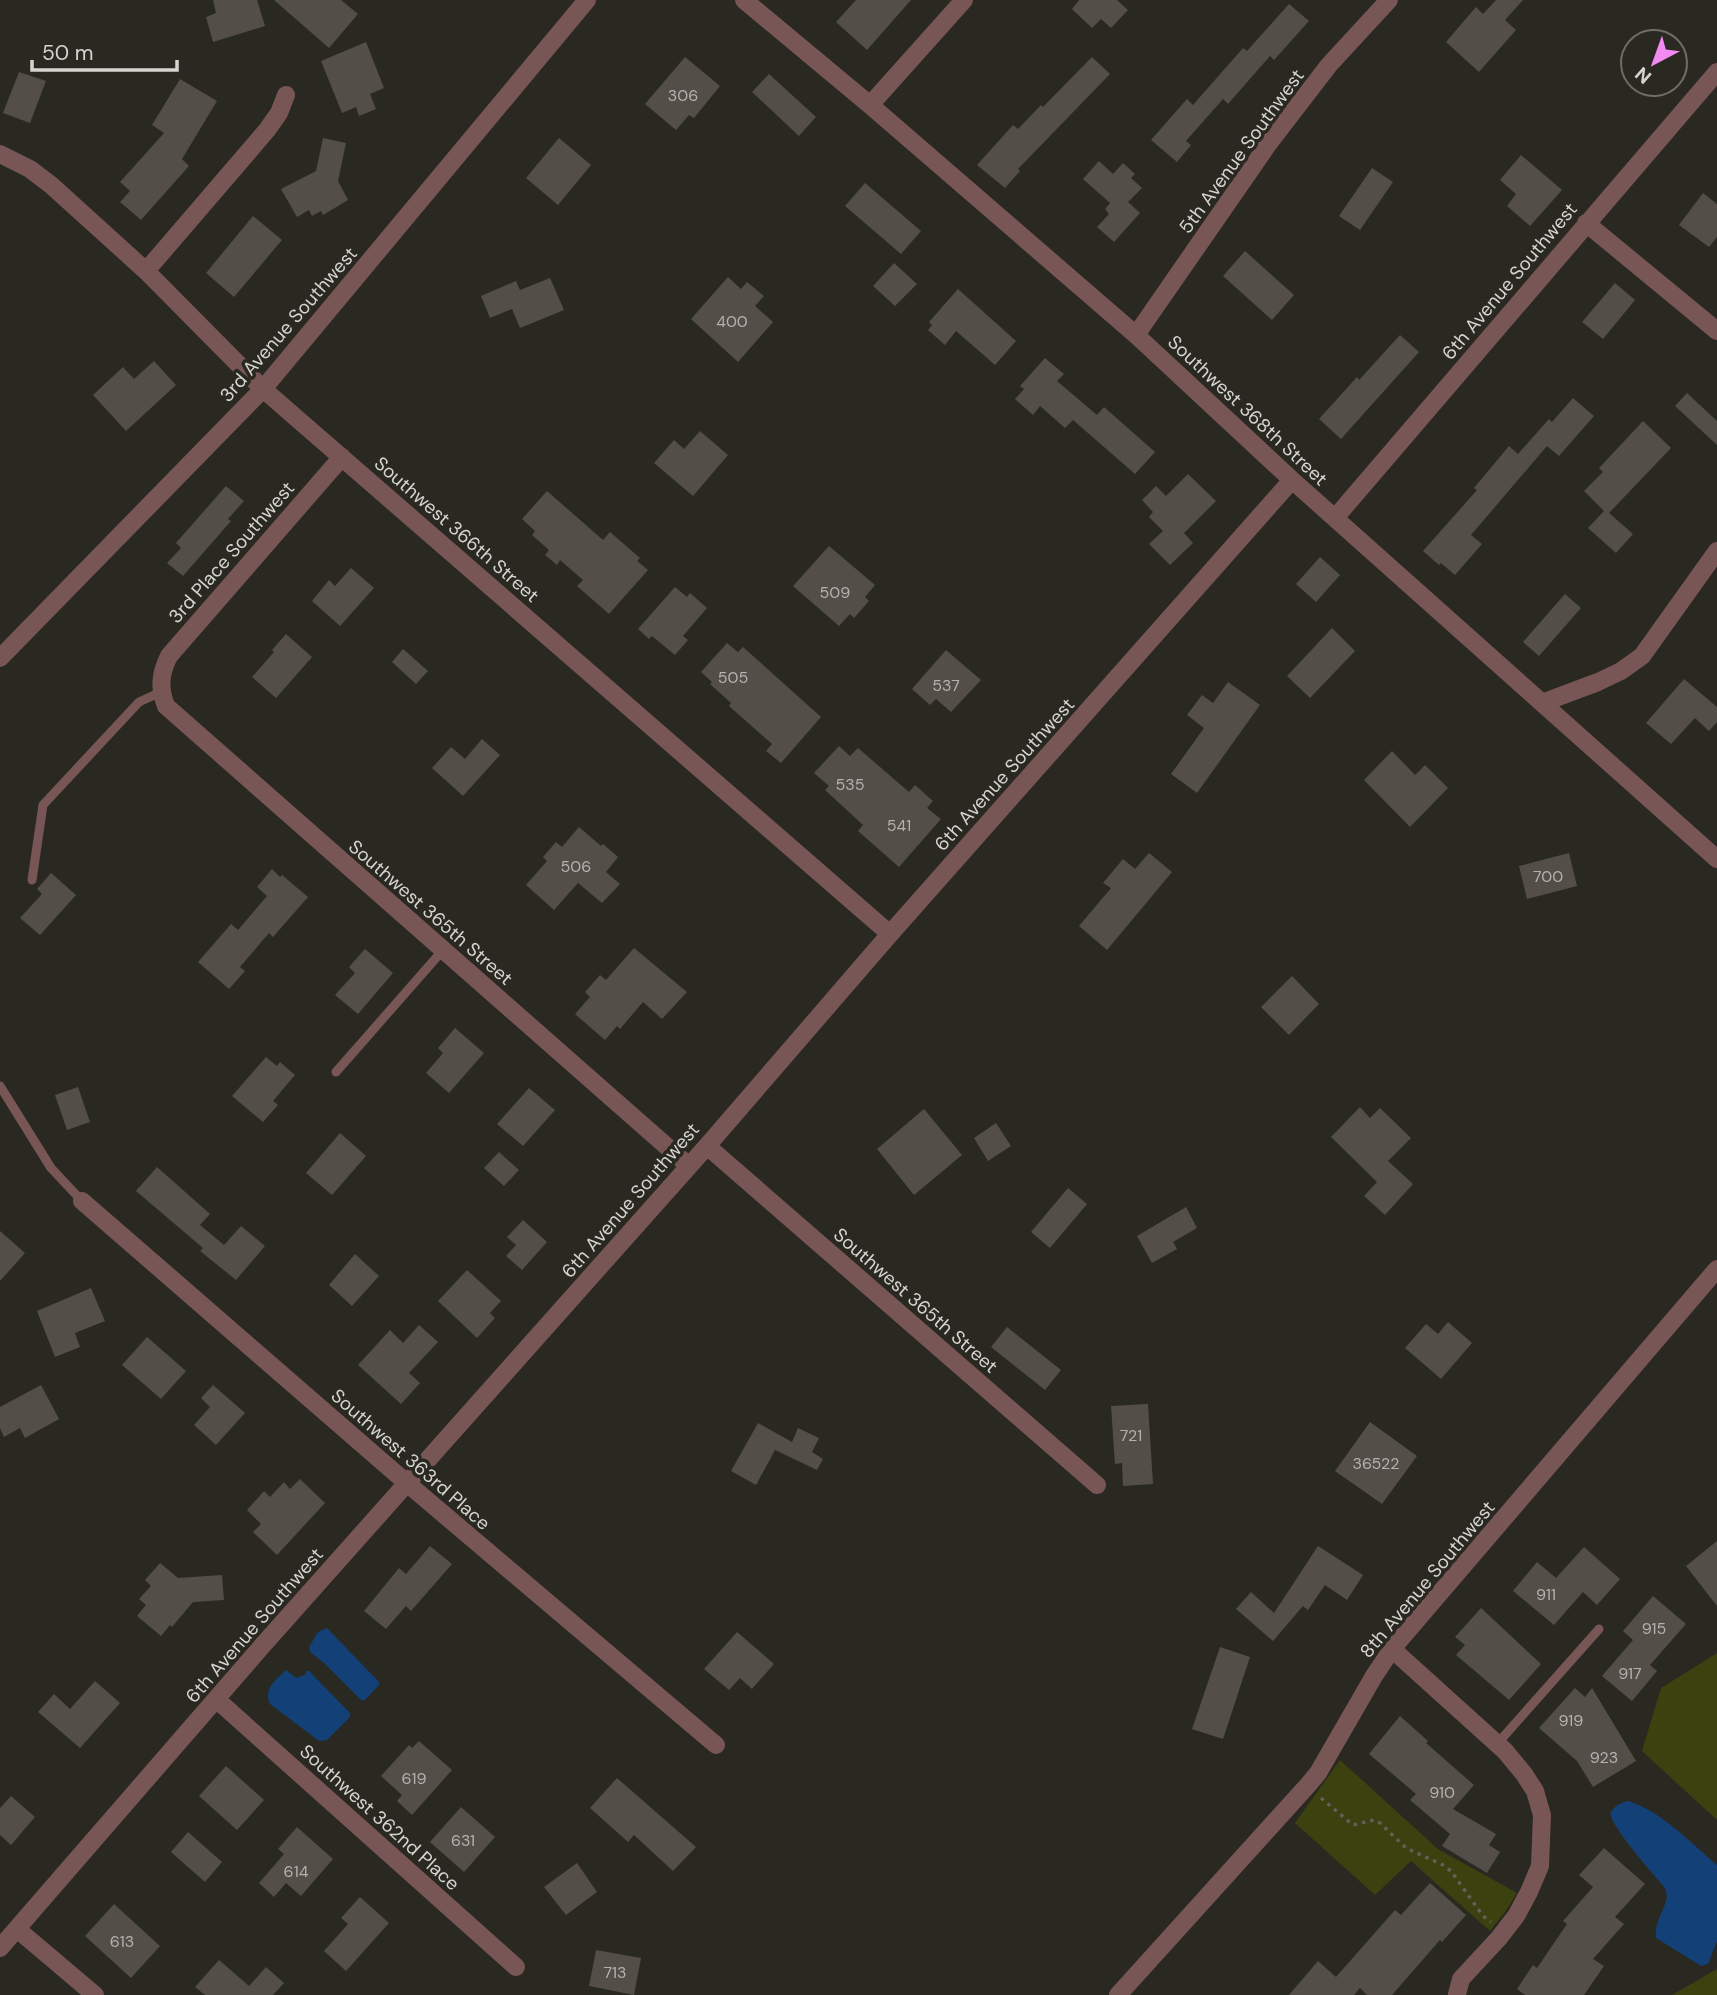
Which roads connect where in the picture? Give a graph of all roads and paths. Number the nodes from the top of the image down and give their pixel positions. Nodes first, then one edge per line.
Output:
1 (587, 0) edge
2 (744, 0) edge
3 (964, 0) edge
4 (1389, 0) edge
5 (1717, 72) edge
6 (286, 95) dead end
7 (870, 105) junction
8 (0, 154) edge
9 (1586, 223) junction
10 (146, 271) junction
11 (1717, 331) edge
12 (1136, 335) junction
13 (263, 389) junction
14 (342, 457) junction
15 (1293, 480) junction
16 (1335, 518) junction
17 (1717, 551) edge
18 (0, 658) edge
19 (161, 686) junction
20 (1542, 703) junction
21 (1717, 859) edge
22 (32, 880) dead end
23 (890, 934) junction
24 (443, 950) junction
25 (336, 1072) dead end
26 (0, 1086) edge
27 (706, 1146) junction
28 (689, 1166) junction
29 (82, 1201) joint
30 (1717, 1269) edge
31 (408, 1484) junction
32 (1097, 1485) dead end
33 (1599, 1629) dead end
34 (1392, 1650) junction
35 (216, 1699) junction
36 (1497, 1744) junction
37 (716, 1745) dead end
38 (1307, 1786) junction
39 (17, 1929) junction
40 (1504, 1932) junction
41 (0, 1948) edge
42 (516, 1967) dead end
43 (94, 1995) edge
44 (1118, 1995) edge
45 (1451, 1995) edge
46 (1458, 1995) edge

1 - 13 street, 3rd Avenue Southwest
2 - 7 street, Southwest 368th Street
3 - 7 street
4 - 12 street, 5th Avenue Southwest
5 - 9 street, 6th Avenue Southwest
6 - 10 street
7 - 12 street, Southwest 368th Street
8 - 10 street, Southwest 366th Street
9 - 11 street
9 - 16 street, 6th Avenue Southwest
10 - 13 street, Southwest 366th Street
12 - 15 street, Southwest 368th Street
13 - 14 street, Southwest 366th Street
13 - 18 street, 3rd Avenue Southwest
14 - 19 street, 3rd Place Southwest
14 - 23 street, Southwest 366th Street
15 - 16 street, Southwest 368th Street
15 - 23 street, 6th Avenue Southwest
16 - 20 street, Southwest 368th Street
17 - 20 street
19 - 22 lane
19 - 24 street, Southwest 365th Street
20 - 21 street, Southwest 368th Street
23 - 27 street, 6th Avenue Southwest
24 - 25 lane
24 - 28 street, Southwest 365th Street
26 - 29 lane
27 - 28 street, 6th Avenue Southwest
27 - 32 street, Southwest 365th Street
28 - 31 street, 6th Avenue Southwest
29 - 31 street, Southwest 363rd Place
30 - 34 street, 8th Avenue Southwest
31 - 35 street, 6th Avenue Southwest
31 - 37 street, Southwest 363rd Place
33 - 36 lane
34 - 36 street
34 - 38 street, 8th Avenue Southwest
35 - 39 street, 6th Avenue Southwest
35 - 42 street, Southwest 362nd Place
36 - 40 street
38 - 40 path
38 - 44 street, 8th Avenue Southwest
39 - 41 street, 6th Avenue Southwest
39 - 43 street
40 - 46 street
45 - 46 street

